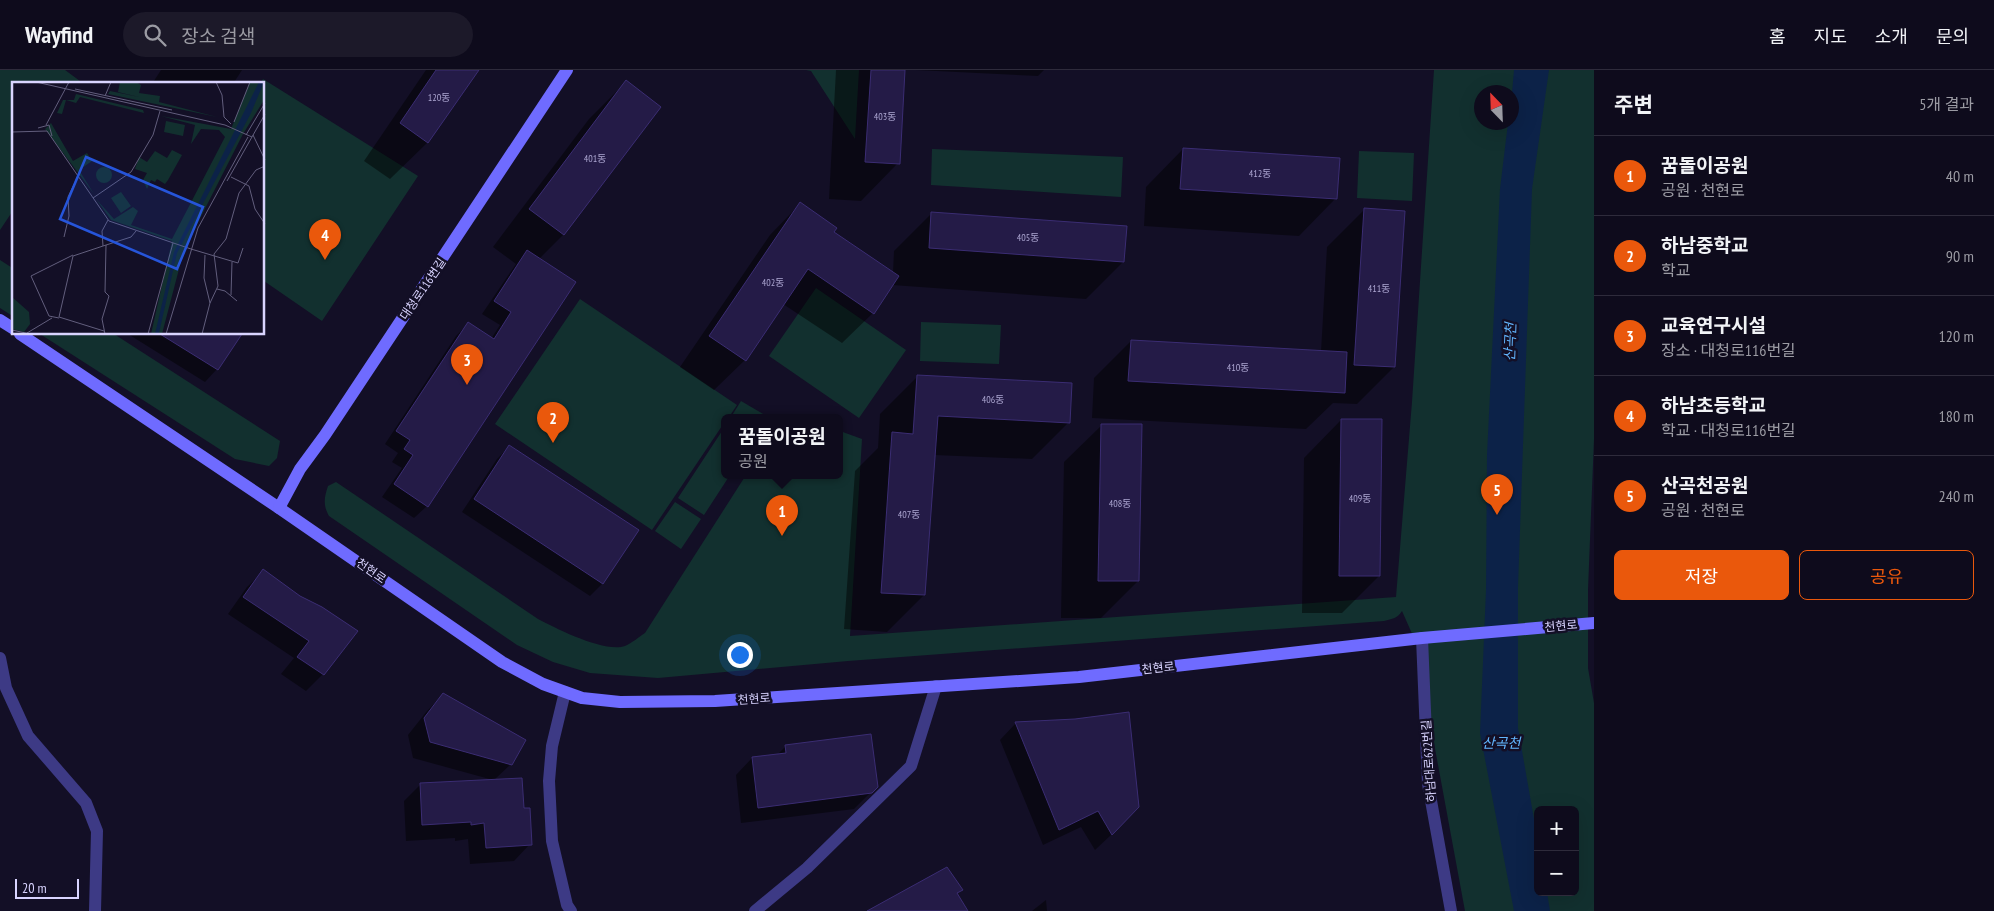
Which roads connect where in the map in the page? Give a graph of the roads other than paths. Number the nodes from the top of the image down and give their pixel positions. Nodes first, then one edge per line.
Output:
1 (567, 70) edge
2 (21, 335) edge
3 (279, 508) junction
4 (1594, 623) edge
5 (1422, 638) junction
6 (0, 658) edge
7 (936, 686) junction
8 (565, 692) junction
9 (95, 911) edge
10 (571, 911) edge
11 (755, 911) edge
12 (1451, 911) edge

1 - 3 main road, 대청로116번길
2 - 3 main road, 천현로
3 - 8 main road, 천현로
4 - 5 main road, 천현로
5 - 7 main road, 천현로
5 - 12 street, 하남대로622번길
6 - 9 street
7 - 8 main road, 천현로
7 - 11 street
8 - 10 street

